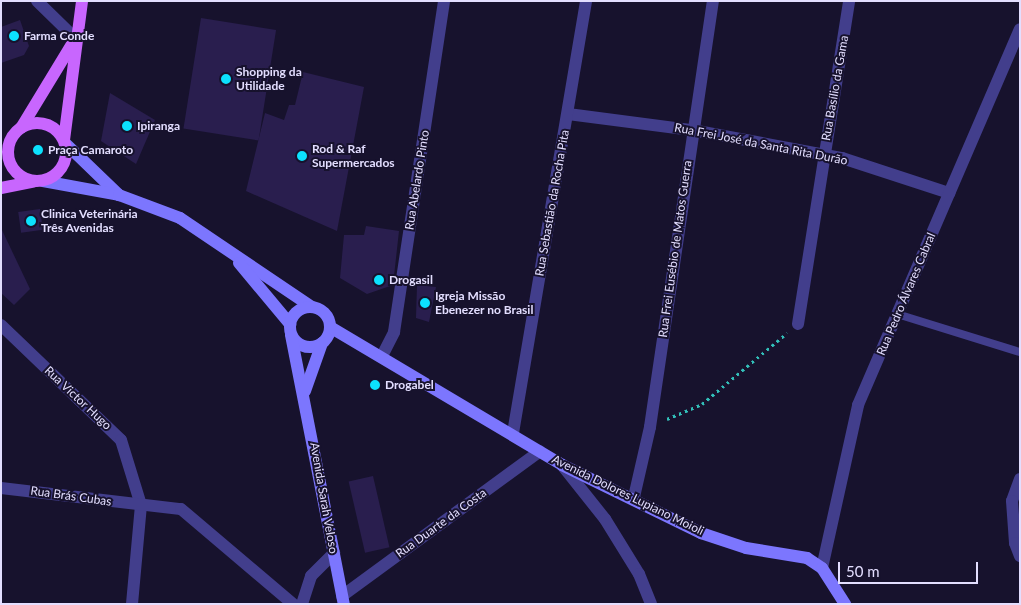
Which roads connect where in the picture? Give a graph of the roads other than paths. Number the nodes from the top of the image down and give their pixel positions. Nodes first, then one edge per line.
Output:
1 (37, 1) edge
2 (82, 1) edge
3 (444, 1) edge
4 (586, 1) edge
5 (712, 1) edge
6 (850, 1) edge
7 (1020, 29) edge
8 (76, 39) junction
9 (568, 114) junction
10 (692, 130) junction
11 (17, 132) junction
12 (65, 142) junction
13 (1, 144) edge
14 (823, 155) junction
15 (39, 181) junction
16 (1, 188) edge
17 (950, 193) junction
18 (119, 195) junction
19 (229, 251) junction
20 (312, 307) junction
21 (897, 314) junction
22 (798, 324) road end
23 (1, 326) edge
24 (330, 327) junction
25 (291, 330) junction
26 (322, 343) junction
27 (1020, 352) edge
28 (382, 356) junction
29 (305, 391) junction
30 (513, 433) junction
31 (540, 451) junction
32 (562, 465) junction
33 (1020, 479) edge
34 (1, 488) edge
35 (634, 497) junction
36 (141, 505) junction
37 (334, 553) junction
38 (1020, 556) edge
39 (822, 568) junction
40 (343, 600) edge
41 (132, 604) edge
42 (293, 604) edge
43 (302, 604) edge
44 (651, 604) edge
45 (845, 604) edge

1 - 8 street
2 - 8 main road
3 - 28 street, Rua Abelardo Pinto
4 - 9 street, Rua Sebastião da Rocha Pita
5 - 10 street, Rua Frei Eusébio de Matos Guerra
6 - 14 street, Rua Basílio da Gama
7 - 17 street, Rua Pedro Álvares Cabral
8 - 11 main road
8 - 12 main road
9 - 10 street, Rua Frei José da Santa Rita Durão
9 - 30 street, Rua Sebastião da Rocha Pita
10 - 14 street, Rua Frei José da Santa Rita Durão
10 - 35 street, Rua Frei Eusébio de Matos Guerra
11 - 12 main road
11 - 13 main road
11 - 15 main road
12 - 15 main road
12 - 18 main road, Avenida Sarah Veloso
14 - 17 street, Rua Frei José da Santa Rita Durão
14 - 22 street, Rua Basílio da Gama
15 - 16 main road
15 - 18 main road, Avenida Sarah Veloso
17 - 21 street, Rua Pedro Álvares Cabral
18 - 19 main road, Avenida Sarah Veloso
19 - 20 main road, Avenida Sarah Veloso
19 - 25 main road, Avenida Sarah Veloso
20 - 24 main road
20 - 25 main road
21 - 27 lane
21 - 39 street, Rua Pedro Álvares Cabral
23 - 36 street, Rua Victor Hugo
24 - 26 main road
24 - 28 main road, Avenida Dolores Lupiano Moioli
25 - 26 main road
25 - 29 main road, Avenida Sarah Veloso
26 - 29 main road, Avenida Sarah Veloso
28 - 30 main road, Avenida Dolores Lupiano Moioli
29 - 37 main road, Avenida Sarah Veloso
30 - 31 main road, Avenida Dolores Lupiano Moioli
31 - 32 main road, Avenida Dolores Lupiano Moioli
31 - 40 street, Rua Duarte da Costa
32 - 35 main road, Avenida Dolores Lupiano Moioli
32 - 44 street
33 - 38 street
34 - 36 street, Rua Brás Cubas
35 - 39 main road, Avenida Dolores Lupiano Moioli
36 - 41 street
36 - 42 street
37 - 40 main road, Avenida Sarah Veloso
37 - 43 street
39 - 45 main road

